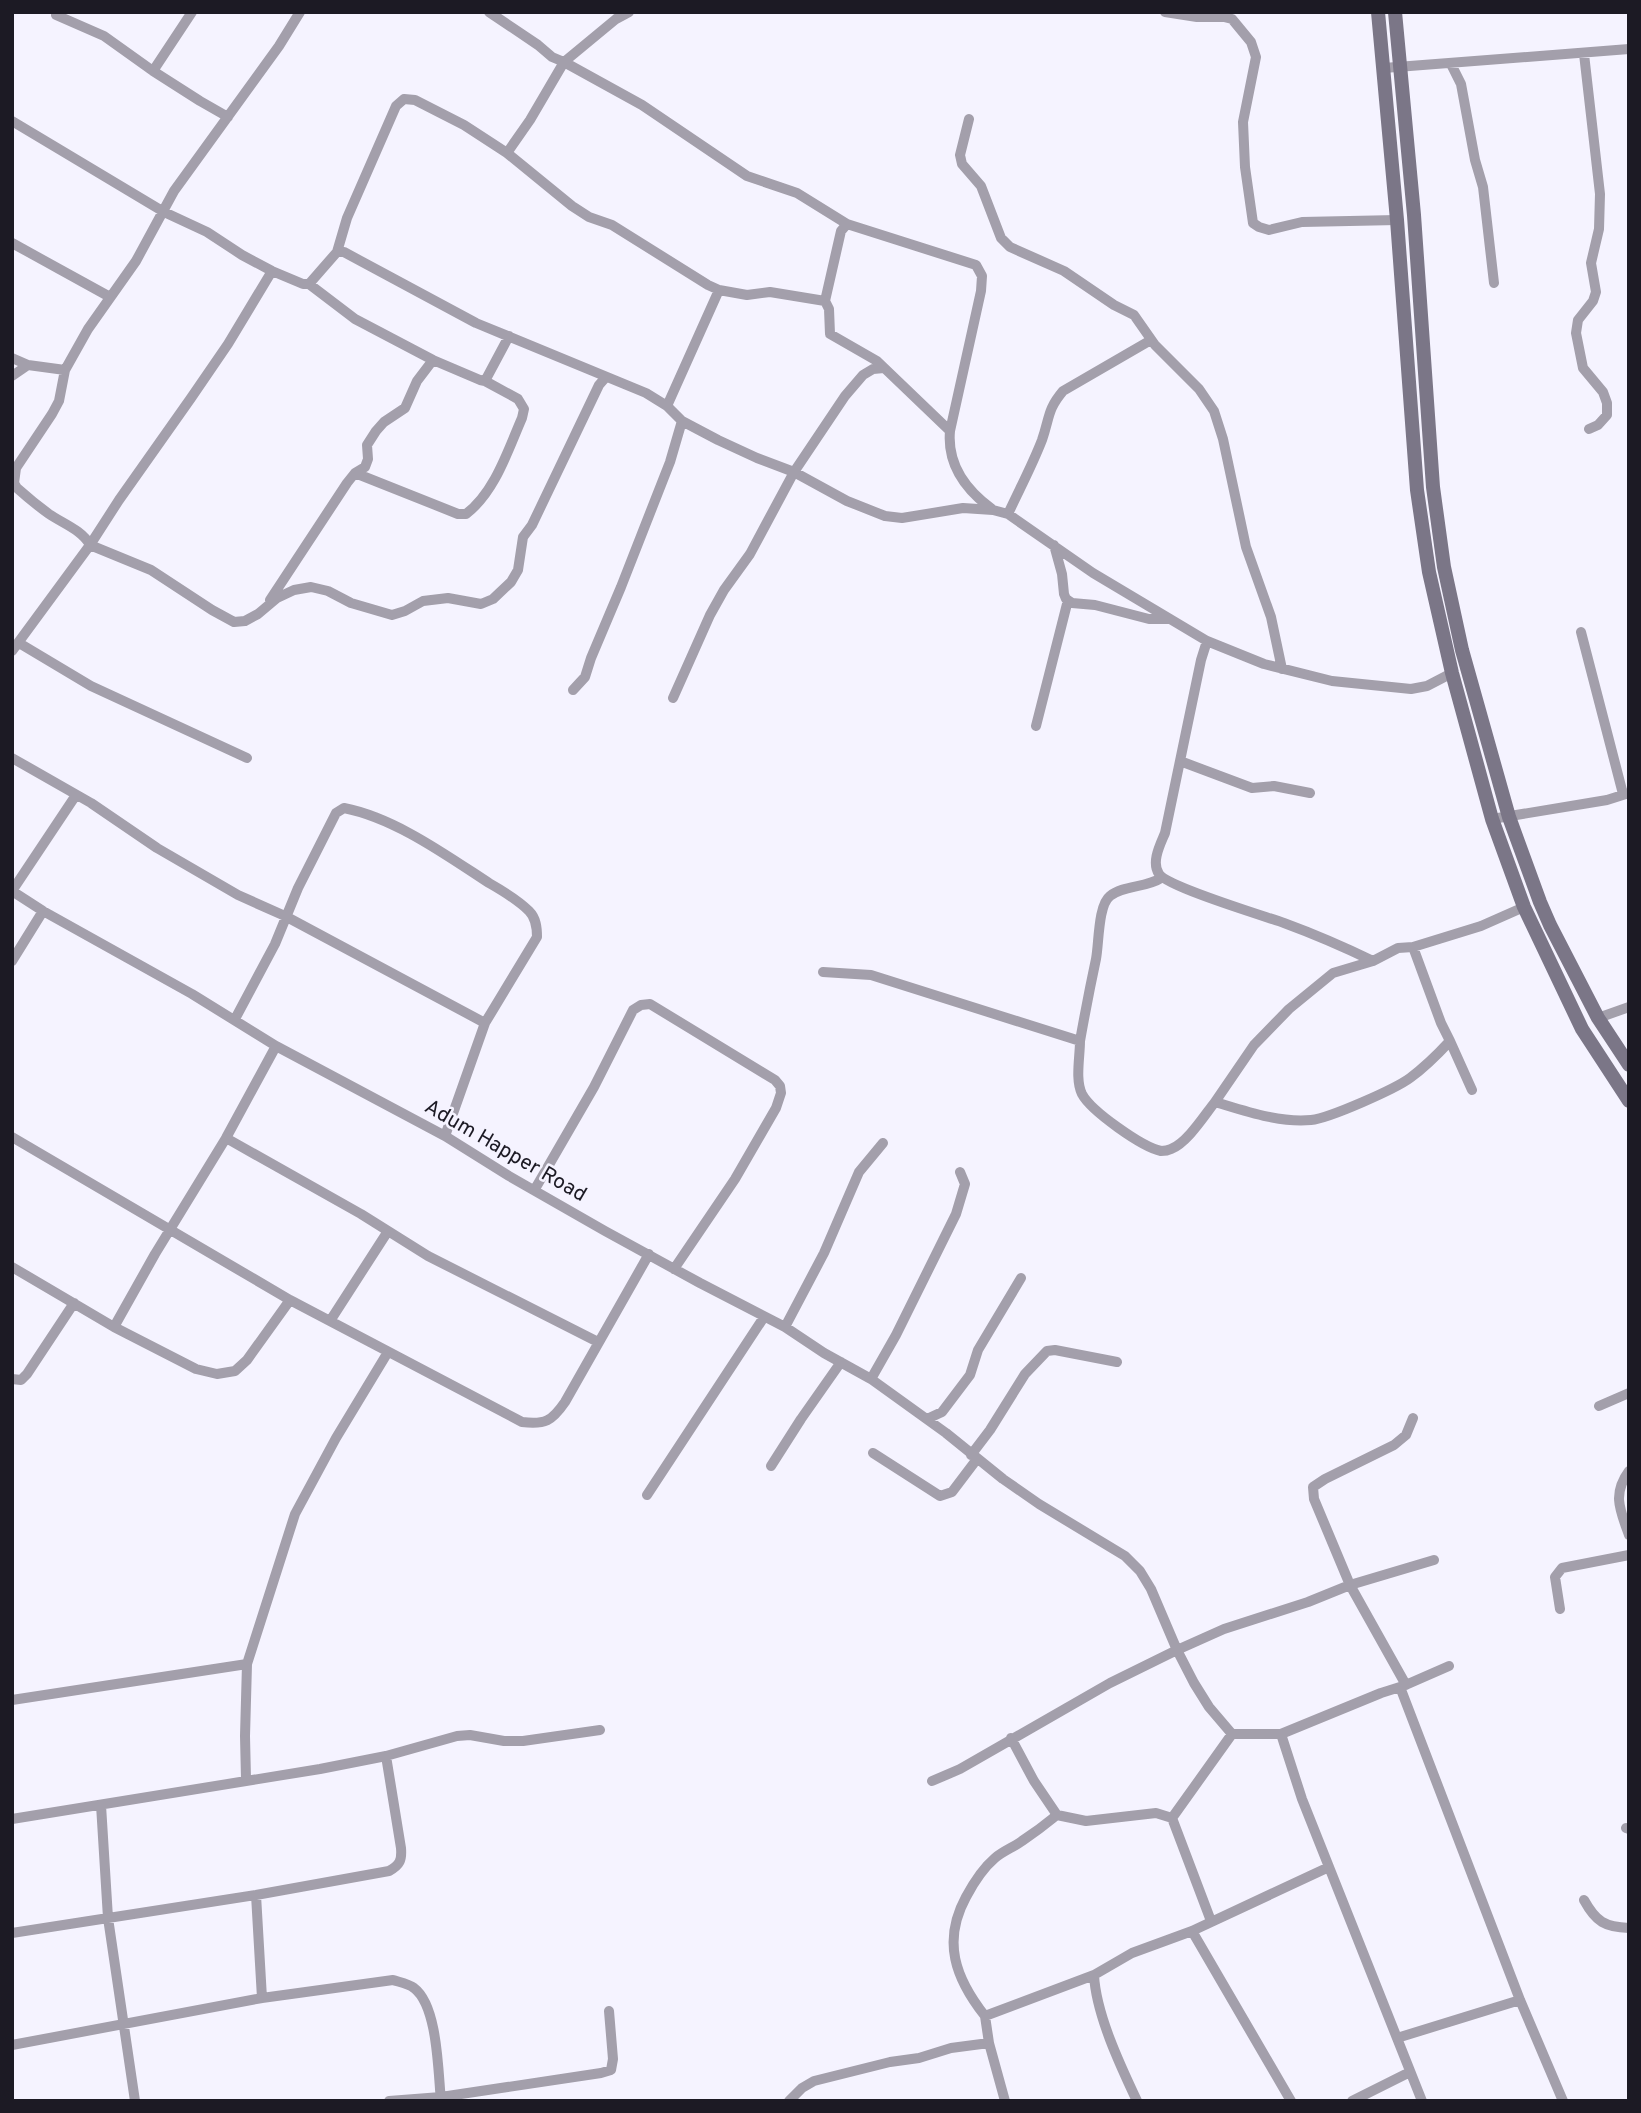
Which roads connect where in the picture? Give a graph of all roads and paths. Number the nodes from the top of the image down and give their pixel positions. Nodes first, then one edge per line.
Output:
1 (192, 12) edge
2 (300, 12) edge
3 (489, 12) edge
4 (629, 12) edge
5 (1165, 12) edge
6 (1378, 12) edge
7 (1395, 12) edge
8 (56, 15) dead end
9 (1629, 49) edge
10 (1584, 54) junction
11 (564, 62) junction
12 (1451, 64) junction
13 (1401, 67) junction
14 (1384, 68) junction
15 (153, 71) junction
16 (228, 117) junction
17 (969, 119) dead end
18 (12, 121) edge
19 (507, 153) junction
20 (164, 212) junction
21 (1397, 220) junction
22 (847, 224) junction
23 (12, 243) edge
24 (337, 252) junction
25 (272, 271) junction
26 (1494, 283) dead end
27 (309, 284) junction
28 (719, 290) junction
29 (110, 297) junction
30 (825, 301) junction
31 (509, 336) junction
32 (1151, 340) junction
33 (12, 358) edge
34 (433, 359) junction
35 (28, 365) junction
36 (884, 368) junction
37 (65, 370) junction
38 (12, 376) edge
39 (606, 377) junction
40 (485, 381) junction
41 (667, 406) junction
42 (682, 421) junction
43 (1589, 429) dead end
44 (950, 431) junction
45 (794, 472) junction
46 (355, 473) junction
47 (993, 510) junction
48 (1008, 514) junction
49 (1054, 544) junction
50 (90, 545) junction
51 (1068, 600) junction
52 (267, 604) junction
53 (1170, 619) junction
54 (1581, 632) dead end
55 (1207, 641) junction
56 (16, 647) edge
57 (1282, 669) junction
58 (1452, 673) junction
59 (573, 690) dead end
60 (673, 698) dead end
61 (1036, 726) dead end
62 (12, 758) edge
63 (247, 758) dead end
64 (1180, 761) junction
65 (1310, 793) dead end
66 (1626, 793) edge
67 (76, 795) junction
68 (1509, 817) junction
69 (1492, 820) junction
70 (1161, 878) junction
71 (12, 891) edge
72 (1524, 907) junction
73 (43, 911) junction
74 (285, 916) junction
75 (1413, 947) junction
76 (12, 961) edge
77 (1373, 961) junction
78 (822, 972) dead end
79 (1629, 1007) edge
80 (1598, 1018) junction
81 (236, 1019) junction
82 (485, 1023) junction
83 (1080, 1041) junction
84 (1450, 1041) junction
85 (276, 1045) junction
86 (1629, 1065) edge
87 (1472, 1090) dead end
88 (1629, 1101) edge
89 (1215, 1102) junction
90 (445, 1136) junction
91 (12, 1137) edge
92 (226, 1138) junction
93 (883, 1143) dead end
94 (960, 1172) dead end
95 (535, 1189) junction
96 (170, 1230) junction
97 (388, 1231) junction
98 (649, 1254) junction
99 (12, 1266) edge
100 (674, 1269) junction
101 (1021, 1278) dead end
102 (290, 1300) junction
103 (74, 1303) junction
104 (764, 1317) junction
105 (330, 1321) junction
106 (114, 1327) junction
107 (785, 1327) junction
108 (598, 1342) junction
109 (388, 1352) junction
110 (841, 1362) junction
111 (1116, 1362) dead end
112 (12, 1379) edge
113 (871, 1379) junction
114 (1629, 1393) edge
115 (1599, 1406) dead end
116 (1413, 1418) dead end
117 (927, 1419) junction
118 (873, 1453) dead end
119 (974, 1457) junction
120 (771, 1466) dead end
121 (1629, 1471) edge
122 (647, 1495) dead end
123 (1629, 1535) edge
124 (1629, 1555) edge
125 (1434, 1560) dead end
126 (1350, 1585) junction
127 (1560, 1609) dead end
128 (1177, 1650) junction
129 (247, 1664) junction
130 (1449, 1666) dead end
131 (1403, 1686) junction
132 (12, 1700) edge
133 (600, 1730) dead end
134 (1232, 1734) junction
135 (1281, 1734) junction
136 (1012, 1738) junction
137 (386, 1756) junction
138 (246, 1779) junction
139 (932, 1781) dead end
140 (101, 1805) junction
141 (1057, 1815) junction
142 (1172, 1818) junction
143 (12, 1819) edge
144 (1329, 1867) junction
145 (256, 1895) junction
146 (1584, 1900) dead end
147 (108, 1918) junction
148 (1211, 1921) junction
149 (1629, 1928) edge
150 (1192, 1931) junction
151 (12, 1933) edge
152 (1094, 1975) junction
153 (261, 1998) junction
154 (1520, 2000) junction
155 (610, 2011) dead end
156 (985, 2016) junction
157 (123, 2024) junction
158 (1397, 2038) junction
159 (989, 2043) junction
160 (12, 2045) edge
161 (1410, 2072) junction
162 (441, 2099) edge
163 (135, 2101) edge
164 (389, 2101) edge
165 (789, 2101) edge
166 (1005, 2101) edge
167 (1137, 2101) edge
168 (1291, 2101) edge
169 (1352, 2101) edge
170 (1422, 2101) edge
171 (1563, 2101) edge

1 - 15 street
2 - 16 street
3 - 11 street
4 - 11 street
5 - 21 street
6 - 14 street
7 - 13 street
8 - 15 street
9 - 10 street
10 - 12 street
10 - 43 street
11 - 19 street
11 - 22 street
12 - 13 street
12 - 26 street
13 - 14 street
13 - 68 street
14 - 21 street
15 - 16 street
16 - 20 street
17 - 32 street
18 - 20 street
19 - 24 street
19 - 28 street
20 - 25 street
20 - 29 street
21 - 58 street
22 - 30 street
22 - 44 street
23 - 29 street
24 - 27 street
24 - 31 street
25 - 27 street
25 - 50 street
27 - 34 street
28 - 30 street
28 - 41 street
29 - 37 street
30 - 36 street
31 - 39 street
31 - 40 street
32 - 48 street
32 - 57 street
33 - 35 street
34 - 40 street
34 - 46 street
35 - 37 street
35 - 38 street
36 - 44 street
36 - 45 street
37 - 50 street
39 - 41 street
39 - 52 street
40 - 46 street
41 - 42 street
42 - 45 street
42 - 59 street
44 - 47 street
45 - 47 street
45 - 60 street
46 - 52 street
47 - 48 street
48 - 49 street
49 - 51 street
49 - 53 street
50 - 52 street
50 - 56 street
51 - 53 street
51 - 61 street
53 - 55 street
54 - 66 street
55 - 57 street
55 - 64 street
56 - 63 street
57 - 58 street
58 - 69 street
62 - 67 street
64 - 65 street
64 - 70 street
66 - 68 street
67 - 71 street
67 - 74 street
68 - 69 street
68 - 80 street
69 - 72 street
70 - 77 street
70 - 83 street
71 - 73 street, Adum Happer Road
72 - 75 street
72 - 88 street
73 - 76 street
73 - 81 street, Adum Happer Road
74 - 81 street
74 - 82 street
74 - 82 street
75 - 77 street
75 - 84 street
77 - 89 street
78 - 83 street
79 - 80 street
80 - 86 street
81 - 85 street, Adum Happer Road
82 - 90 street
83 - 89 street
84 - 87 street
84 - 89 street
85 - 90 street, Adum Happer Road
85 - 92 street
90 - 95 street, Adum Happer Road
91 - 96 street
92 - 96 street
92 - 97 street
93 - 107 street
94 - 113 street
95 - 98 street, Adum Happer Road
95 - 100 street
96 - 102 street
96 - 106 street
97 - 105 street
97 - 108 street
98 - 100 street, Adum Happer Road
98 - 108 street
99 - 103 street
100 - 104 street, Adum Happer Road
101 - 117 street
102 - 105 street
102 - 106 street
103 - 106 street
103 - 112 street
104 - 107 street, Adum Happer Road
104 - 122 street
105 - 109 street
107 - 110 street, Adum Happer Road
108 - 109 street
109 - 129 street
110 - 113 street, Adum Happer Road
110 - 120 street
111 - 119 street
113 - 117 street, Adum Happer Road
114 - 115 street
116 - 126 street
117 - 119 street, Adum Happer Road
118 - 119 street
119 - 128 street, Adum Happer Road
121 - 123 street
124 - 127 street
125 - 126 street
126 - 128 street
126 - 131 street
128 - 134 street, Adum Happer Road
128 - 136 street
129 - 132 street
129 - 138 street
130 - 131 street
131 - 135 street
131 - 154 street
133 - 137 street
134 - 135 street
134 - 142 street
135 - 144 street
136 - 139 street
136 - 141 street
137 - 138 street
137 - 145 street
138 - 140 street
140 - 143 street
140 - 147 street
141 - 142 street
141 - 156 street
142 - 148 street
144 - 148 street
144 - 158 street
145 - 147 street
145 - 153 street
146 - 149 street
147 - 151 street
147 - 157 street
148 - 150 street
150 - 152 street
150 - 168 street
152 - 156 street
152 - 167 street
153 - 157 street
153 - 162 street
154 - 158 street
154 - 171 street
155 - 162 street
156 - 159 street
157 - 160 street
157 - 163 street
158 - 161 street
159 - 165 street
159 - 166 street
161 - 169 street
161 - 170 street
162 - 164 street

